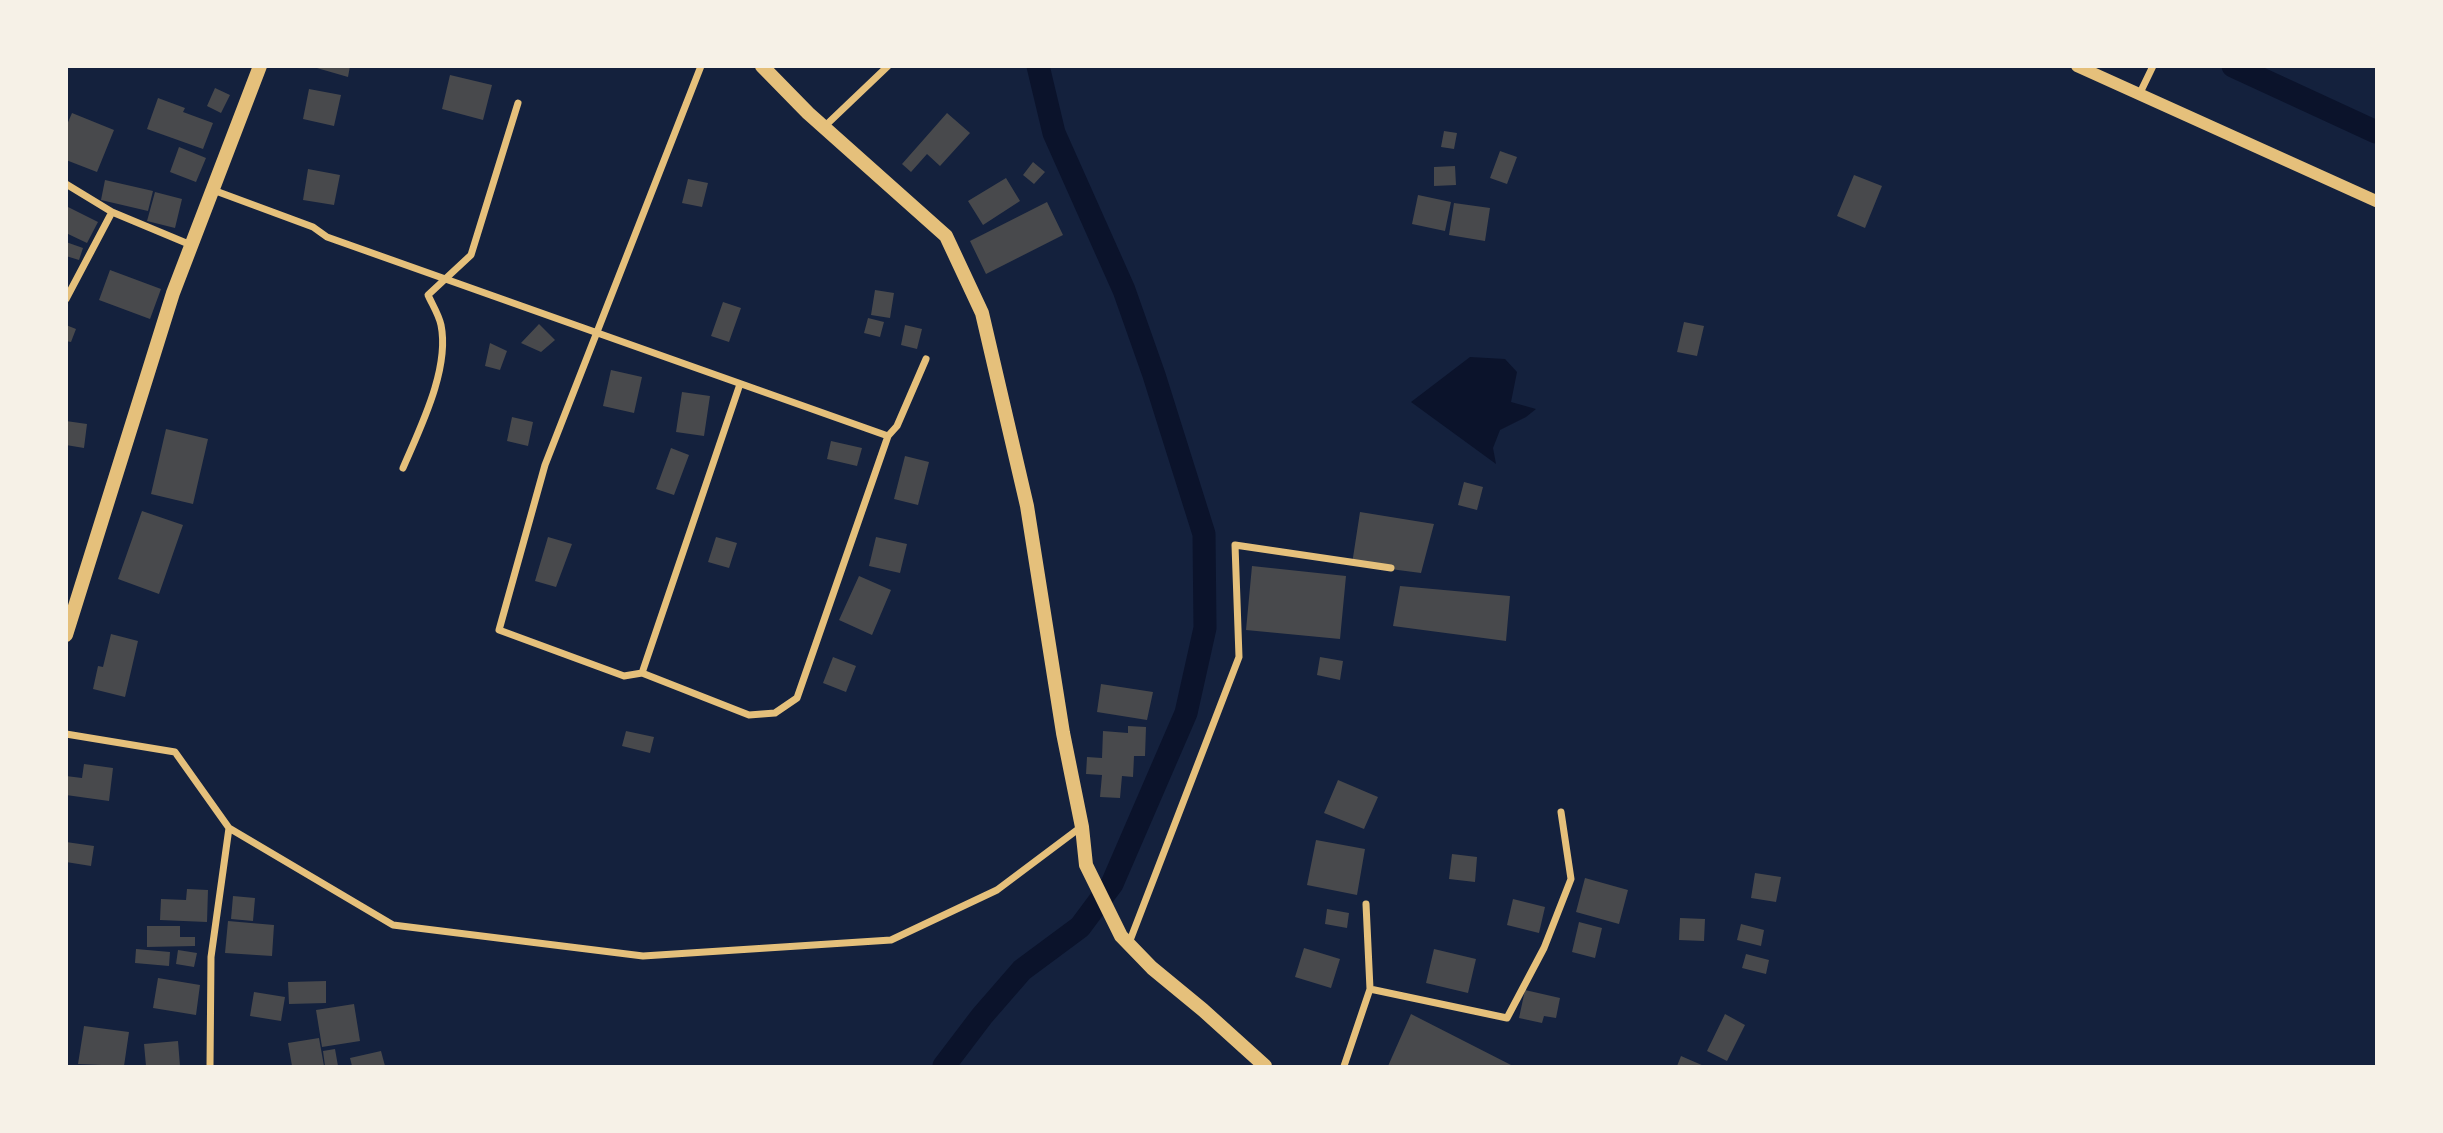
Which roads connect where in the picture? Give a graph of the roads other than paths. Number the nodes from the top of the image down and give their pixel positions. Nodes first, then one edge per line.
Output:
1 (260, 66) edge
2 (701, 66) edge
3 (762, 66) edge
4 (888, 66) edge
5 (2077, 66) edge
6 (2152, 66) edge
7 (2139, 94) junction
8 (518, 103) dead end
9 (824, 127) junction
10 (66, 184) edge
11 (212, 190) junction
12 (2376, 201) edge
13 (112, 212) junction
14 (192, 245) junction
15 (446, 279) junction
16 (66, 299) edge
17 (598, 332) junction
18 (926, 359) dead end
19 (740, 384) junction
20 (888, 436) junction
21 (403, 468) dead end
22 (1391, 568) dead end
23 (66, 635) edge
24 (642, 673) junction
25 (66, 734) edge
26 (1561, 812) dead end
27 (1082, 827) junction
28 (229, 828) junction
29 (1366, 904) dead end
30 (1125, 939) junction
31 (1370, 989) junction
32 (209, 1066) edge
33 (1265, 1066) edge
34 (1344, 1066) edge

1 - 11 main road
2 - 17 street
3 - 9 main road
4 - 9 street
5 - 7 street
6 - 7 street
7 - 12 street
8 - 15 street
9 - 27 main road
10 - 13 street
11 - 14 main road
11 - 15 street
13 - 14 street
13 - 16 street
14 - 23 main road
15 - 17 street
15 - 21 street
17 - 19 street
17 - 24 street
18 - 20 street
19 - 20 street
19 - 24 street
20 - 24 street
22 - 30 street
25 - 28 street
26 - 31 street
27 - 28 street
27 - 30 main road
28 - 32 street
29 - 31 street
30 - 33 main road
31 - 34 street

